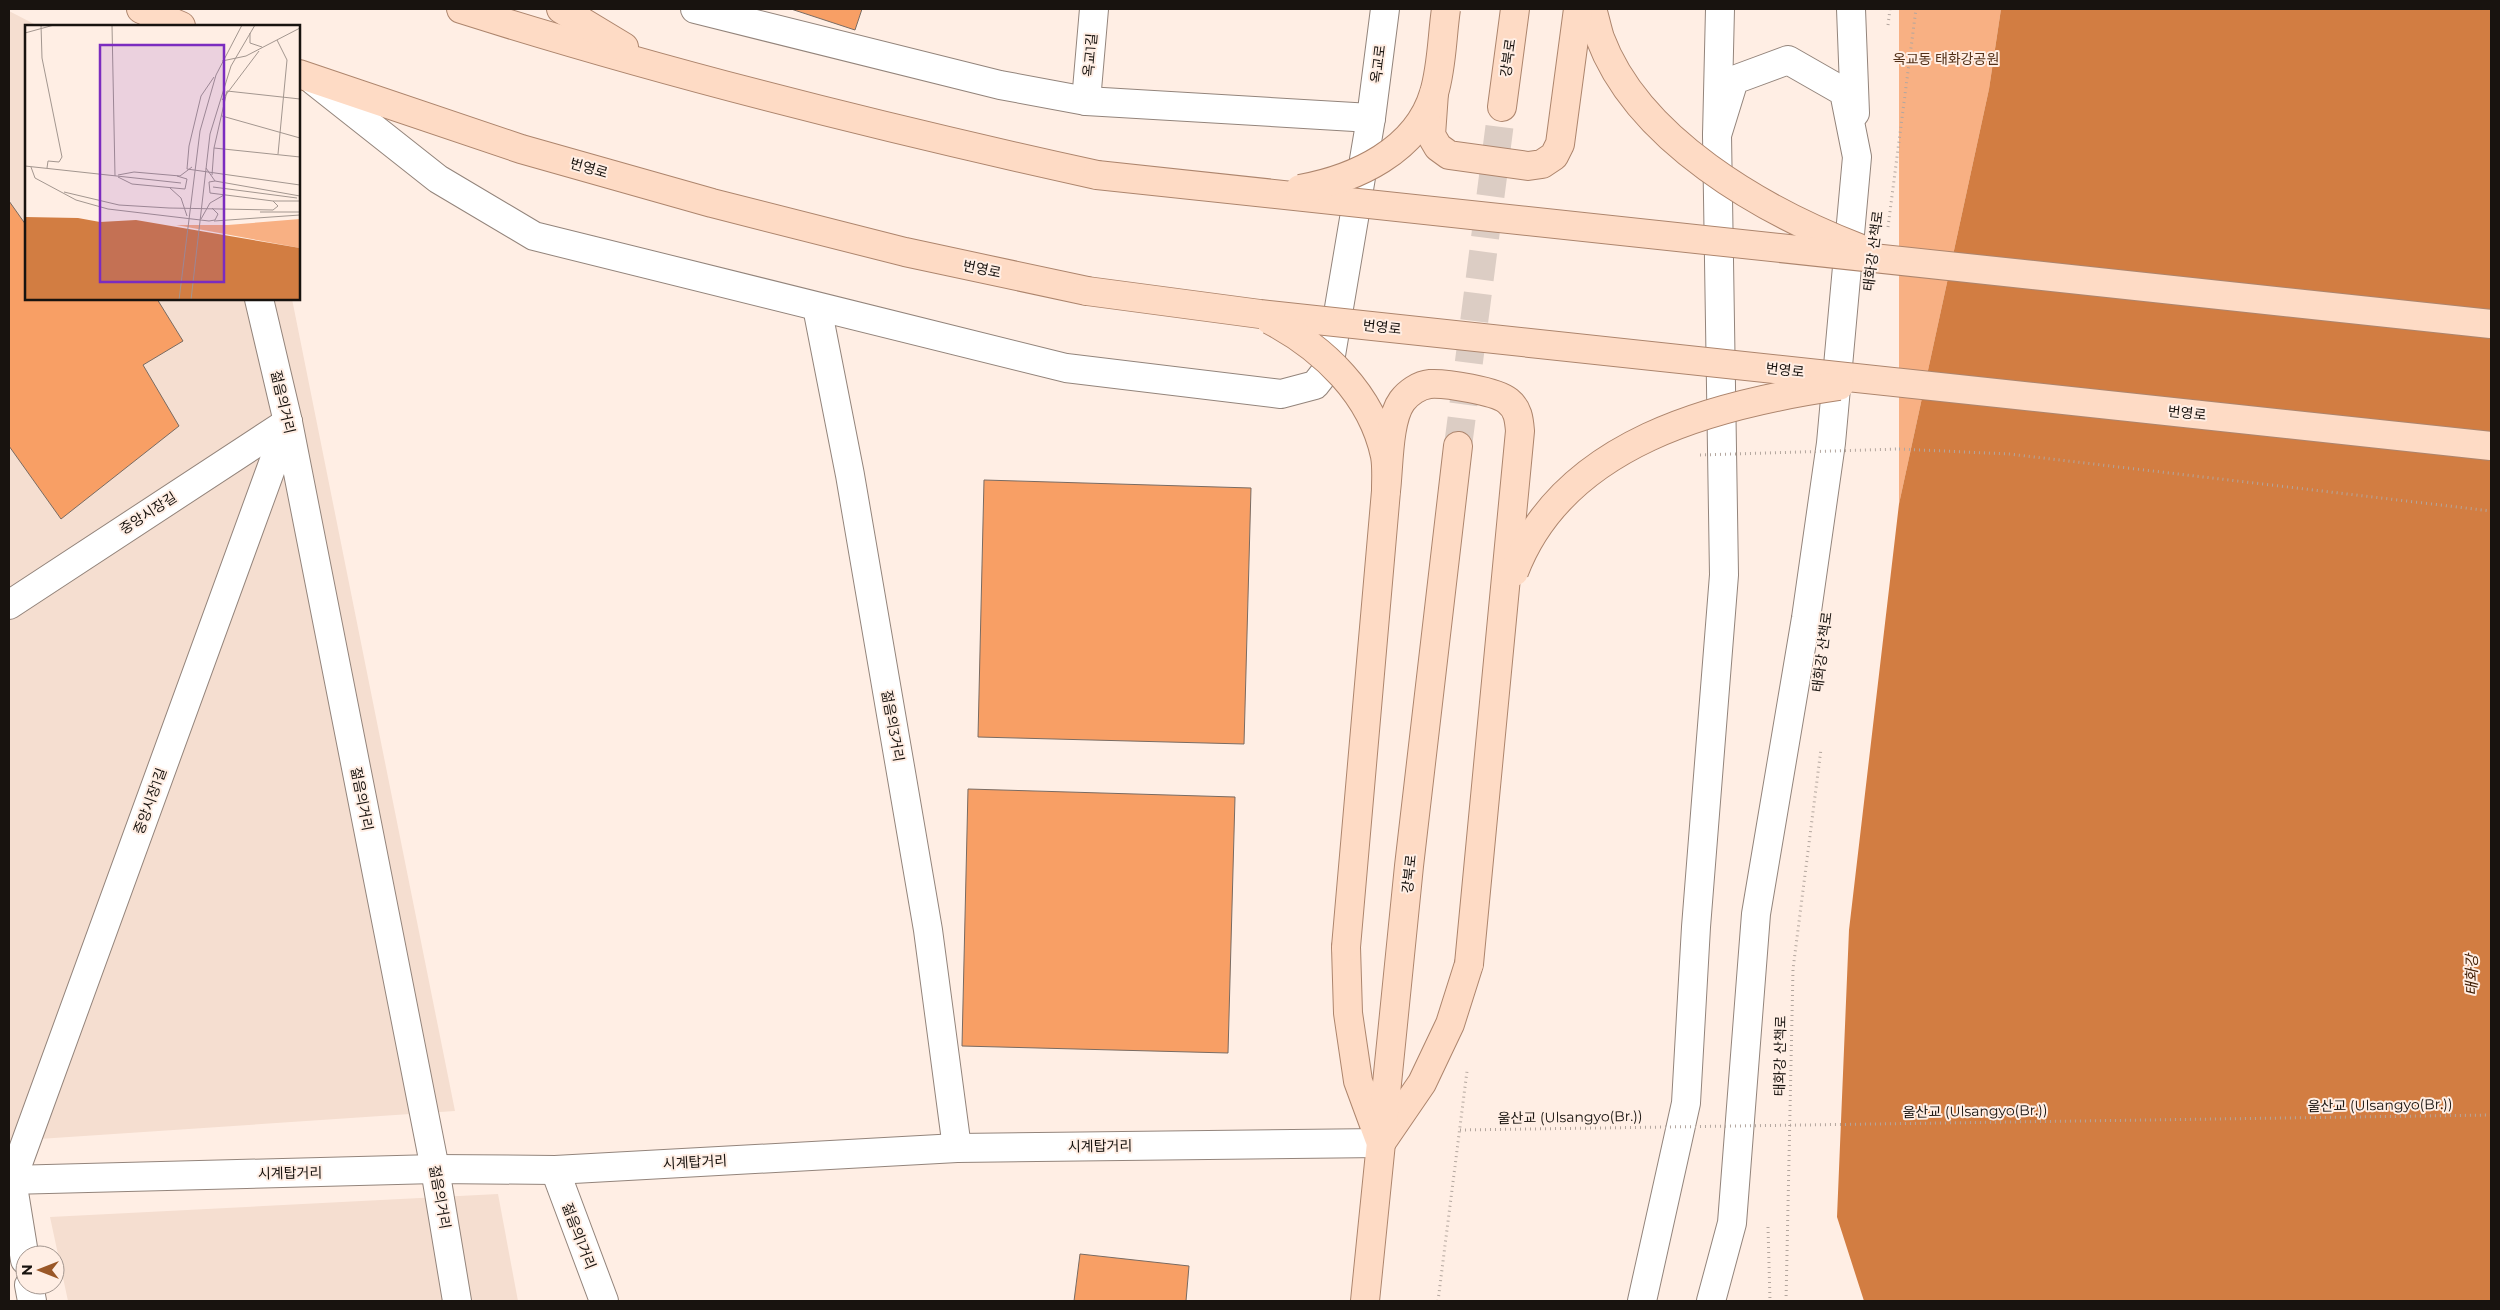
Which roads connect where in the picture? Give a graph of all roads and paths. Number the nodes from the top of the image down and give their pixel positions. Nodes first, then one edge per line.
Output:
1 (142, 9) edge
2 (461, 9) edge
3 (561, 9) edge
4 (694, 9) edge
5 (1094, 9) edge
6 (1385, 9) edge
7 (1446, 9) edge
8 (1515, 9) edge
9 (1578, 9) edge
10 (1592, 9) edge
11 (1720, 9) edge
12 (1727, 9) edge
13 (1851, 9) edge
14 (1916, 9) edge
15 (748, 15) edge
16 (172, 19) edge
17 (658, 67) junction
18 (306, 77) edge
19 (1434, 93) junction
20 (1086, 100) junction
21 (1502, 107) tunnel mouth
22 (1371, 118) junction
23 (1717, 135) junction
24 (1857, 157) junction
25 (1272, 195) junction
26 (1888, 228) dead end
27 (1891, 260) junction
28 (259, 300) edge
29 (817, 307) junction
30 (1260, 314) junction
31 (2491, 324) edge
32 (1878, 380) junction
33 (288, 422) junction
34 (1860, 445) dead end
35 (1458, 446) tunnel mouth
36 (2491, 446) edge
37 (1691, 455) dead end
38 (1859, 455) dead end
39 (1386, 491) junction
40 (2491, 511) edge
41 (1504, 597) junction
42 (9, 605) edge
43 (1822, 742) dead end
44 (1468, 1061) dead end
45 (2491, 1115) edge
46 (1460, 1130) junction
47 (1381, 1144) junction
48 (956, 1148) junction
49 (435, 1169) junction
50 (555, 1170) junction
51 (10, 1180) edge
52 (22, 1245) edge
53 (457, 1301) edge
54 (604, 1301) edge
55 (1365, 1301) edge
56 (1438, 1301) edge
57 (1642, 1301) edge
58 (1711, 1301) edge
59 (1786, 1301) edge

1 - 16 main road
2 - 17 main road
3 - 17 main road
4 - 15 street
5 - 20 street, 옥교1길
6 - 22 street, 옥교로
7 - 19 main road, bridge
8 - 21 main road, 강북로
9 - 19 main road, bridge
10 - 27 main road, bridge
11 - 23 street
12 - 23 street
13 - 24 street
14 - 26 path, 태화강 산책로
15 - 20 street
17 - 25 main road, bridge
18 - 29 street, 옥교로
18 - 30 main road, 번영로, bridge
19 - 25 main road, bridge
20 - 22 street
22 - 29 street, 옥교로
23 - 24 street
23 - 57 street
24 - 58 street
25 - 27 main road, bridge
27 - 31 main road, bridge
28 - 33 street, 젊음의거리
29 - 48 street, 젊음의3거리
30 - 32 main road, 번영로, bridge
30 - 39 main road, bridge
32 - 36 main road, 번영로, bridge
32 - 41 main road, bridge
33 - 42 street, 중앙시장길
33 - 49 street, 젊음의거리
33 - 51 street, 중앙시장1길
34 - 38 path
35 - 47 main road, 강북로
37 - 40 path, bridge
39 - 41 main road, bridge
39 - 47 main road, bridge
41 - 47 main road, bridge
43 - 59 path, 태화강 산책로
44 - 46 path
45 - 46 path, 울산교 (Ulsangyo(Br.)), bridge
46 - 56 path
47 - 48 street, 시계탑거리
47 - 55 main road, 강북로
48 - 50 street, 시계탑거리
49 - 50 street, 시계탑거리
49 - 51 street, 시계탑거리
49 - 53 street, 젊음의거리
50 - 54 street, 젊음의1거리
51 - 52 street

